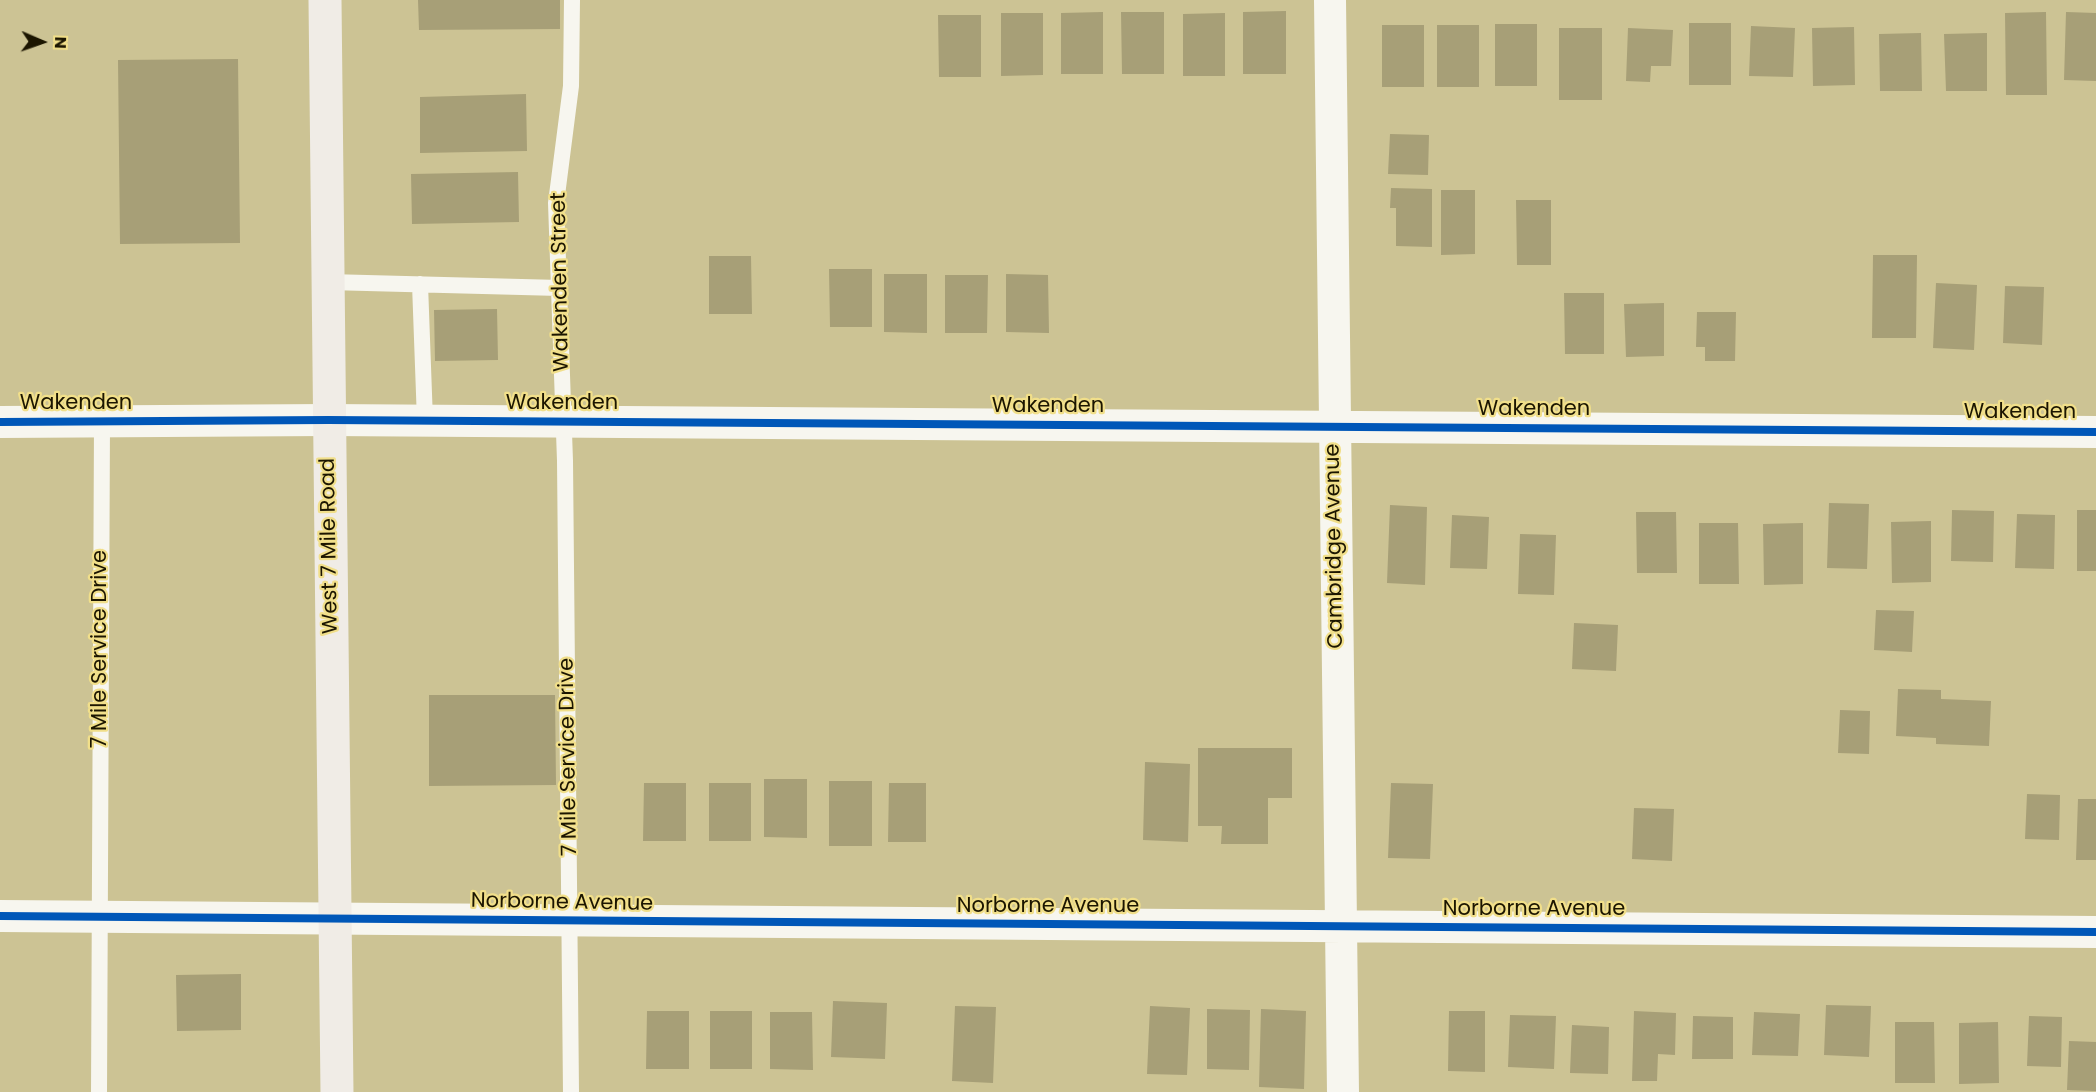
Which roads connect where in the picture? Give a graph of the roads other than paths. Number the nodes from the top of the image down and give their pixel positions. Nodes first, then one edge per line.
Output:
1 (325, 0) edge
2 (572, 0) edge
3 (1330, 0) edge
4 (328, 282) junction
5 (420, 284) junction
6 (560, 288) junction
7 (328, 420) junction
8 (425, 420) junction
9 (0, 422) edge
10 (564, 422) junction
11 (102, 423) junction
12 (1333, 426) junction
13 (2096, 432) edge
14 (0, 916) edge
15 (100, 916) junction
16 (336, 920) junction
17 (571, 920) junction
18 (1341, 927) junction
19 (2096, 932) edge
20 (99, 1092) edge
21 (337, 1092) edge
22 (571, 1092) edge
23 (1343, 1092) edge

1 - 4 main road, West 7 Mile Road
2 - 6 lane, Wakenden Street
3 - 12 street, Cambridge Avenue
4 - 5 lane
4 - 7 main road, West 7 Mile Road
5 - 6 lane
5 - 8 lane
6 - 10 lane, Wakenden Street
7 - 8 street, Wakenden
7 - 11 street, Wakenden
7 - 16 main road, West 7 Mile Road
8 - 10 street, Wakenden
9 - 11 street, Wakenden
10 - 12 street, Wakenden
10 - 17 lane, 7 Mile Service Drive
11 - 15 lane, 7 Mile Service Drive
12 - 13 street, Wakenden
12 - 18 street, Cambridge Avenue
14 - 15 street, Norborne Avenue
15 - 16 street, Norborne Avenue
15 - 20 lane, 7 Mile Service Drive
16 - 17 street, Norborne Avenue
16 - 21 main road, West 7 Mile Road
17 - 18 street, Norborne Avenue
17 - 22 lane, 7 Mile Service Drive
18 - 19 street, Norborne Avenue
18 - 23 street, Cambridge Avenue

